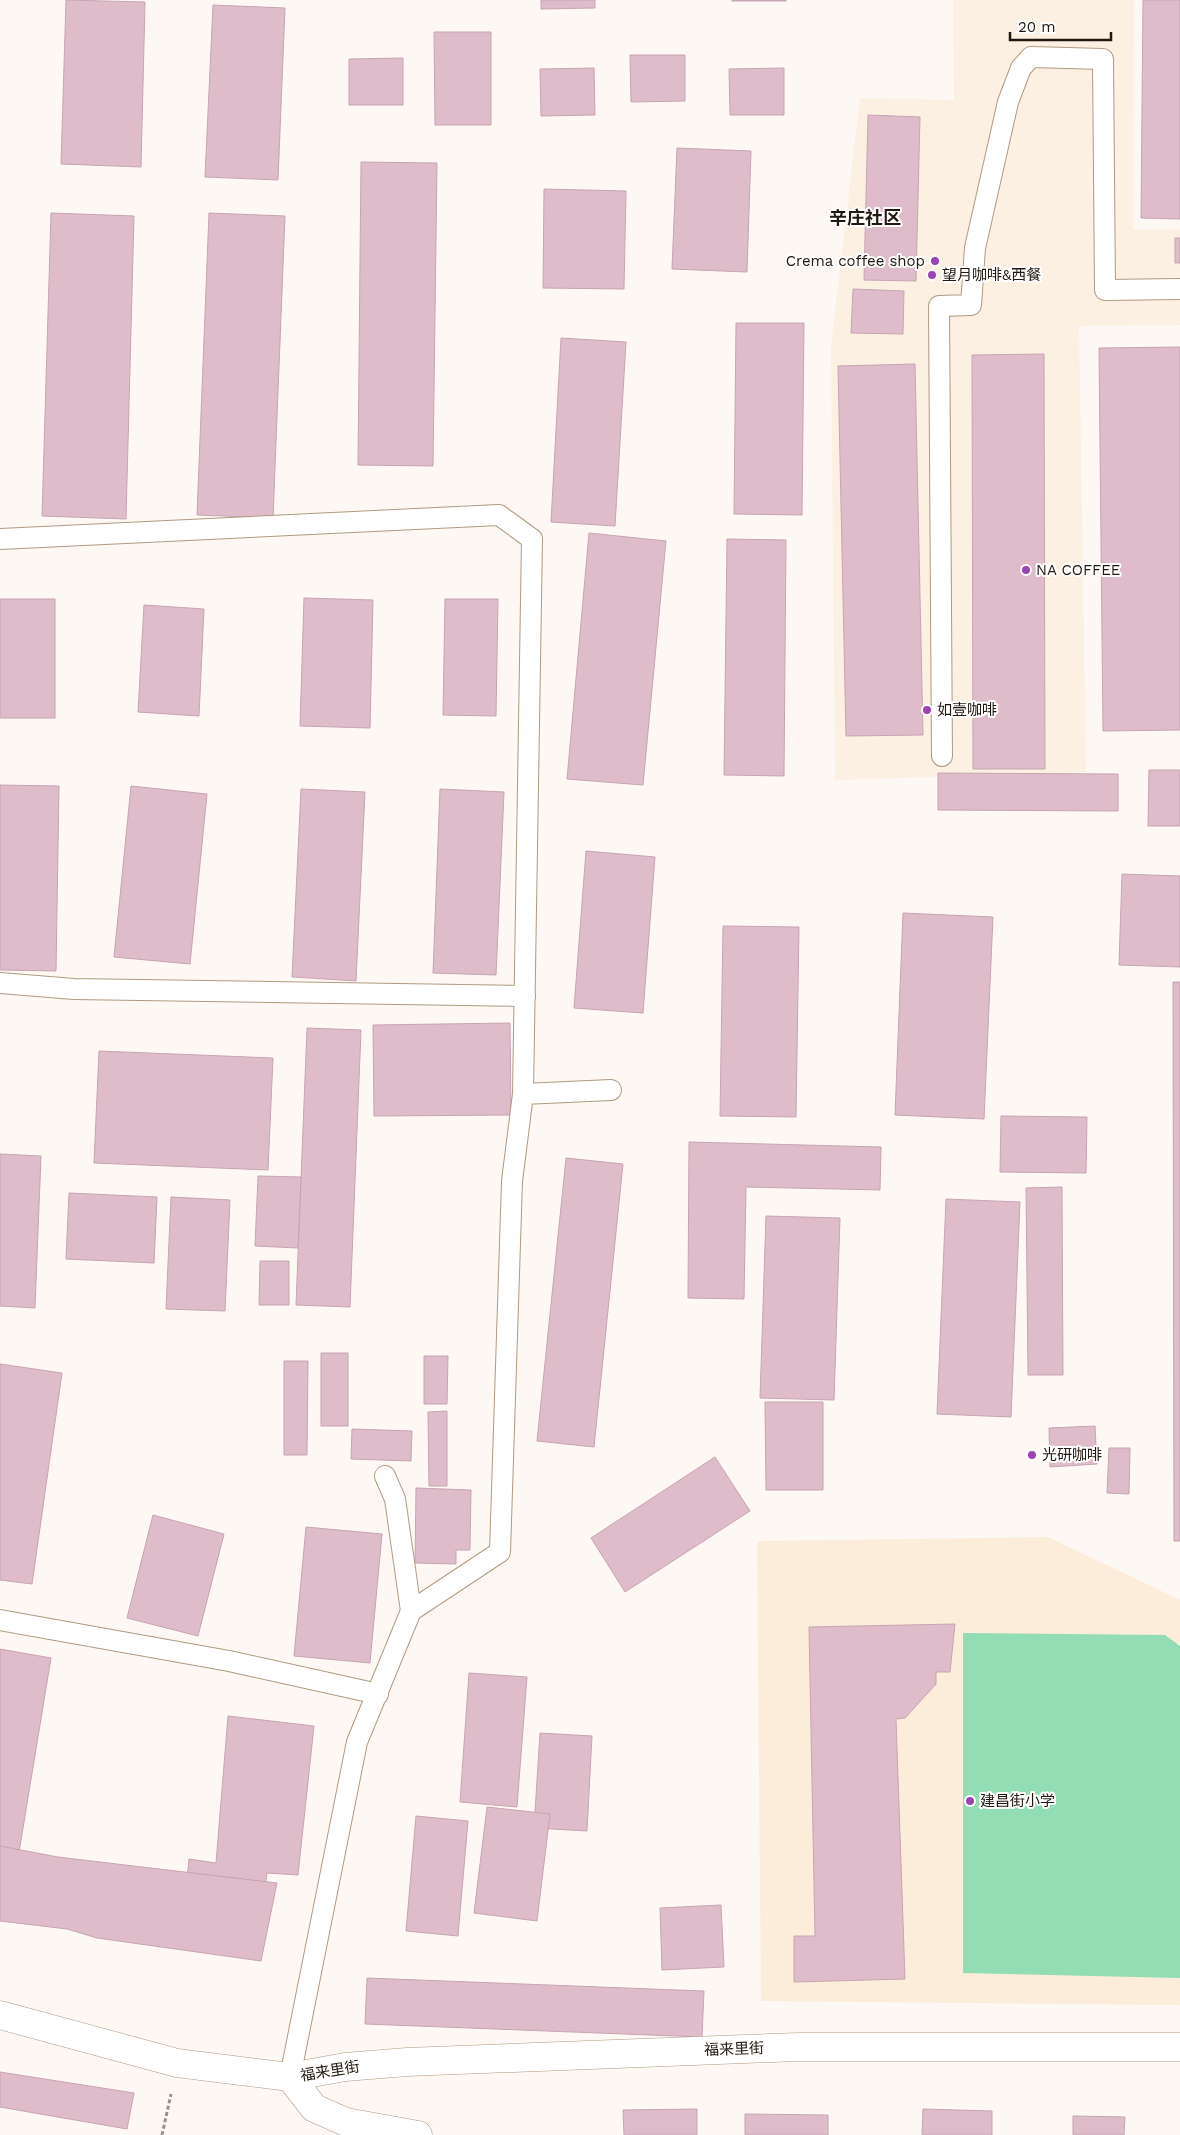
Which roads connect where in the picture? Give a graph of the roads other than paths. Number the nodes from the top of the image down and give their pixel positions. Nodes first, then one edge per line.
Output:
1 (1180, 289) edge
2 (0, 539) edge
3 (942, 756) dead end
4 (0, 984) edge
5 (525, 996) junction
6 (611, 1090) dead end
7 (523, 1094) junction
8 (385, 1476) dead end
9 (411, 1611) junction
10 (0, 1620) edge
11 (378, 1694) junction
12 (0, 2015) edge
13 (1180, 2047) edge
14 (290, 2077) junction
15 (418, 2135) edge

1 - 3 lane
2 - 5 lane
4 - 5 lane
5 - 7 lane
6 - 7 lane
7 - 9 lane
8 - 9 lane
9 - 11 lane
10 - 11 lane
11 - 14 lane
12 - 14 street, 福来里街
13 - 14 street, 福来里街
14 - 15 street, 福来里街

